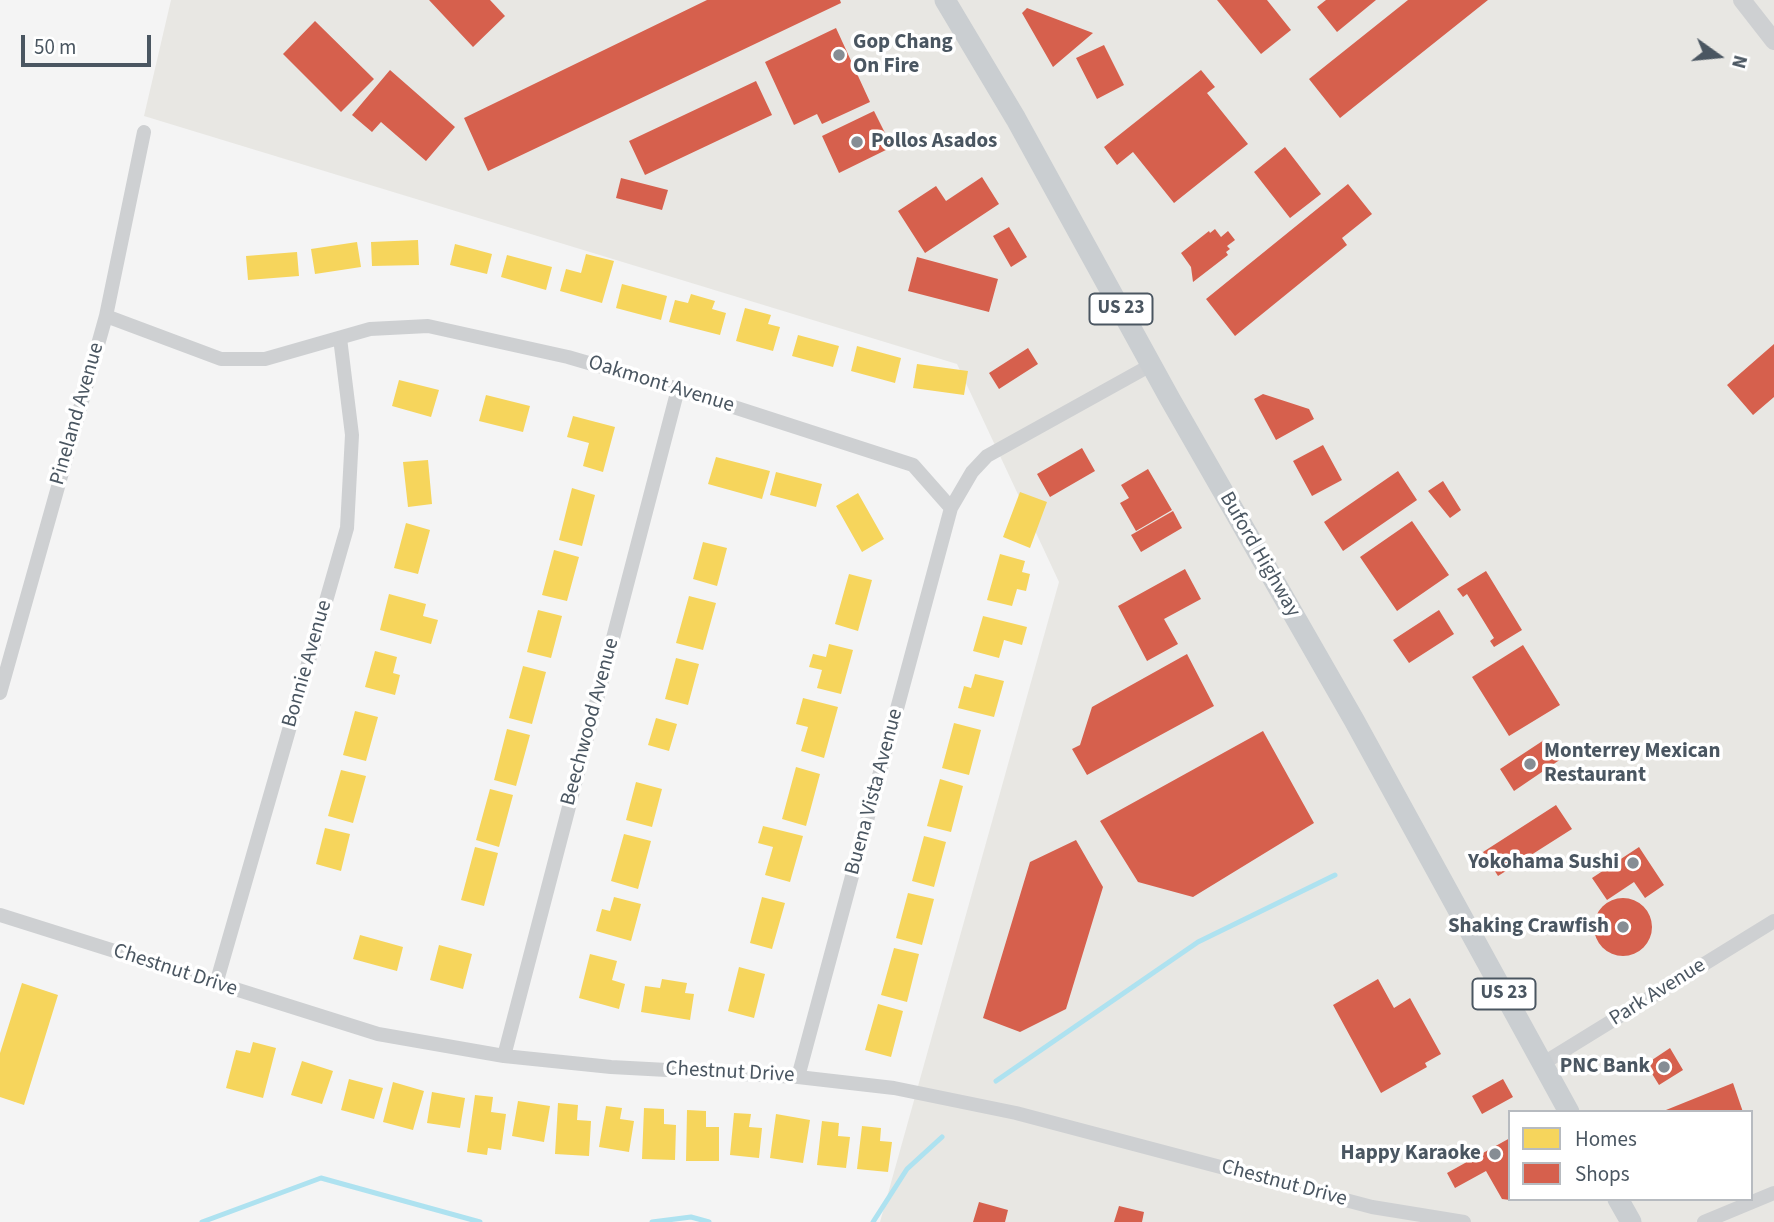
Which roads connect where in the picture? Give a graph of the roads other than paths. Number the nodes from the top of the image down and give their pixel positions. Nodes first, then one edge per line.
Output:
1 (945, 0) edge
2 (1742, 0) edge
3 (1774, 41) edge
4 (144, 132) dead end
5 (106, 316) junction
6 (340, 338) junction
7 (1151, 365) junction
8 (678, 389) junction
9 (951, 508) junction
10 (0, 693) edge
11 (0, 915) edge
12 (1774, 921) edge
13 (216, 984) junction
14 (504, 1056) junction
15 (1542, 1064) junction
16 (798, 1077) junction
17 (1568, 1110) edge
18 (1774, 1193) edge
19 (1619, 1201) edge
20 (1464, 1222) edge
21 (1631, 1222) edge
22 (1704, 1222) edge

1 - 7 main road, Buford Highway / US 23
2 - 3 street
4 - 5 street, Pineland Avenue
5 - 6 street, Oakmont Avenue
5 - 10 street, Pineland Avenue
6 - 8 street, Oakmont Avenue
6 - 13 street, Bonnie Avenue
7 - 9 street
7 - 15 main road, Buford Highway / US 23
8 - 9 street, Oakmont Avenue
8 - 14 street, Beechwood Avenue
9 - 16 street, Buena Vista Avenue
11 - 13 street, Chestnut Drive
12 - 15 street, Park Avenue
13 - 14 street, Chestnut Drive
14 - 16 street, Chestnut Drive
15 - 17 main road, Buford Highway / US 23
16 - 20 street, Chestnut Drive
18 - 22 street
19 - 21 main road

